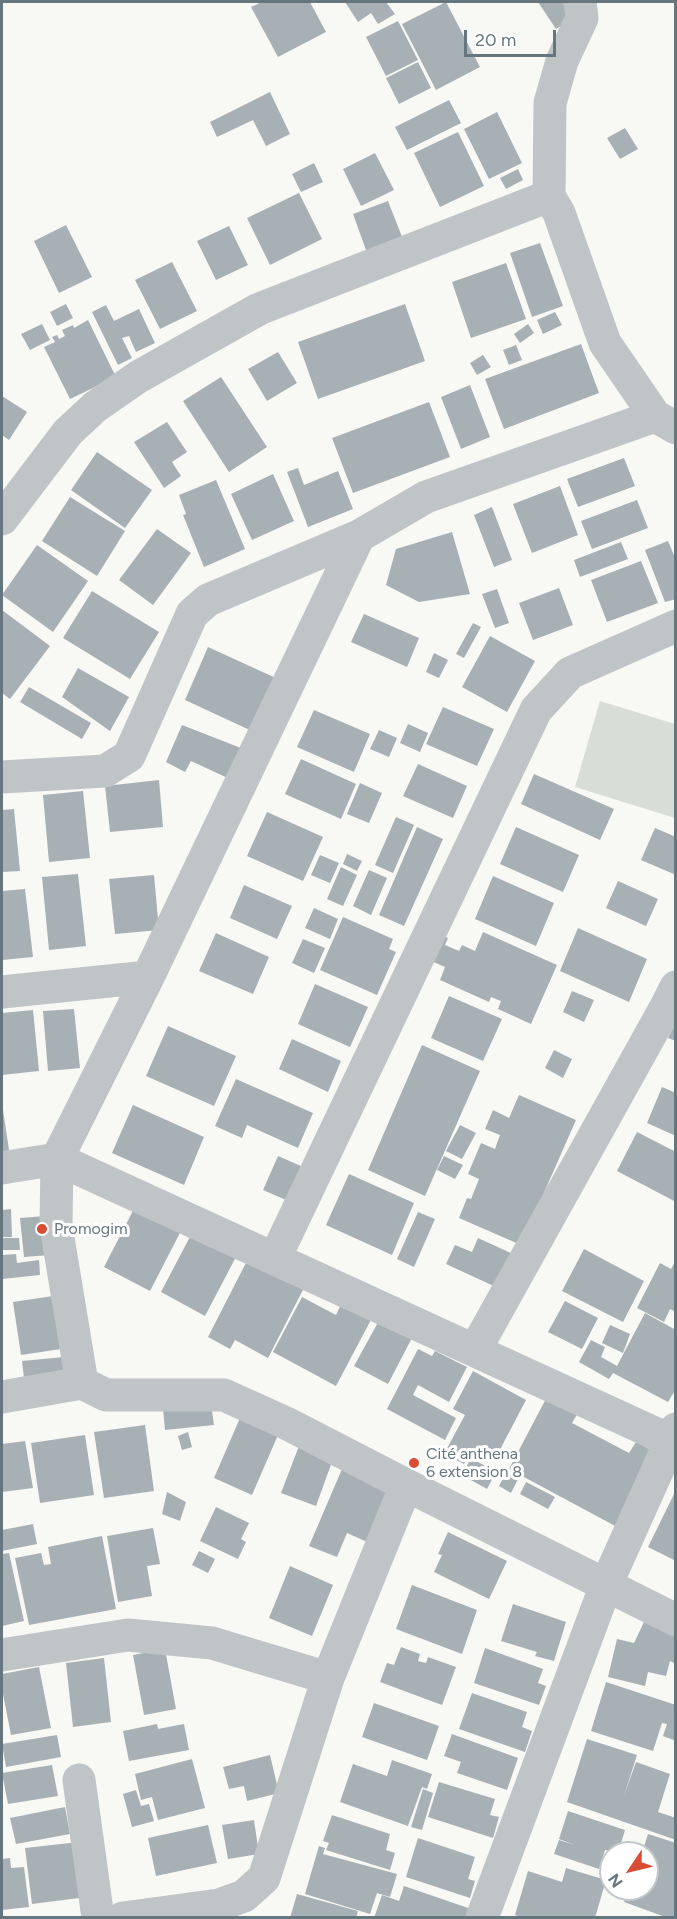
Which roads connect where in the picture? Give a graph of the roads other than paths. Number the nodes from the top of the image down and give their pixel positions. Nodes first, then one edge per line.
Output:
1 (579, 2) edge
2 (549, 196) junction
3 (665, 422) edge
4 (2, 519) edge
5 (359, 536) junction
6 (675, 626) edge
7 (2, 777) edge
8 (148, 977) junction
9 (675, 987) edge
10 (2, 992) edge
11 (57, 1159) junction
12 (2, 1168) edge
13 (275, 1258) junction
14 (475, 1350) junction
15 (82, 1383) junction
16 (2, 1398) edge
17 (674, 1437) edge
18 (406, 1485) junction
19 (606, 1585) junction
20 (675, 1620) edge
21 (2, 1655) edge
22 (328, 1678) junction
23 (79, 1780) dead end
24 (98, 1917) edge
25 (123, 1917) edge
26 (482, 1917) edge

1 - 2 street
2 - 3 street
2 - 4 street
3 - 5 street
5 - 7 street
5 - 8 street
6 - 13 street
8 - 10 street
8 - 11 street
9 - 14 street
11 - 12 street
11 - 13 street
11 - 15 street
13 - 14 street
14 - 17 street
15 - 16 street
15 - 18 street
17 - 19 street
18 - 19 street
18 - 22 street
19 - 20 street
19 - 26 street
21 - 22 street
22 - 25 street
23 - 24 street

